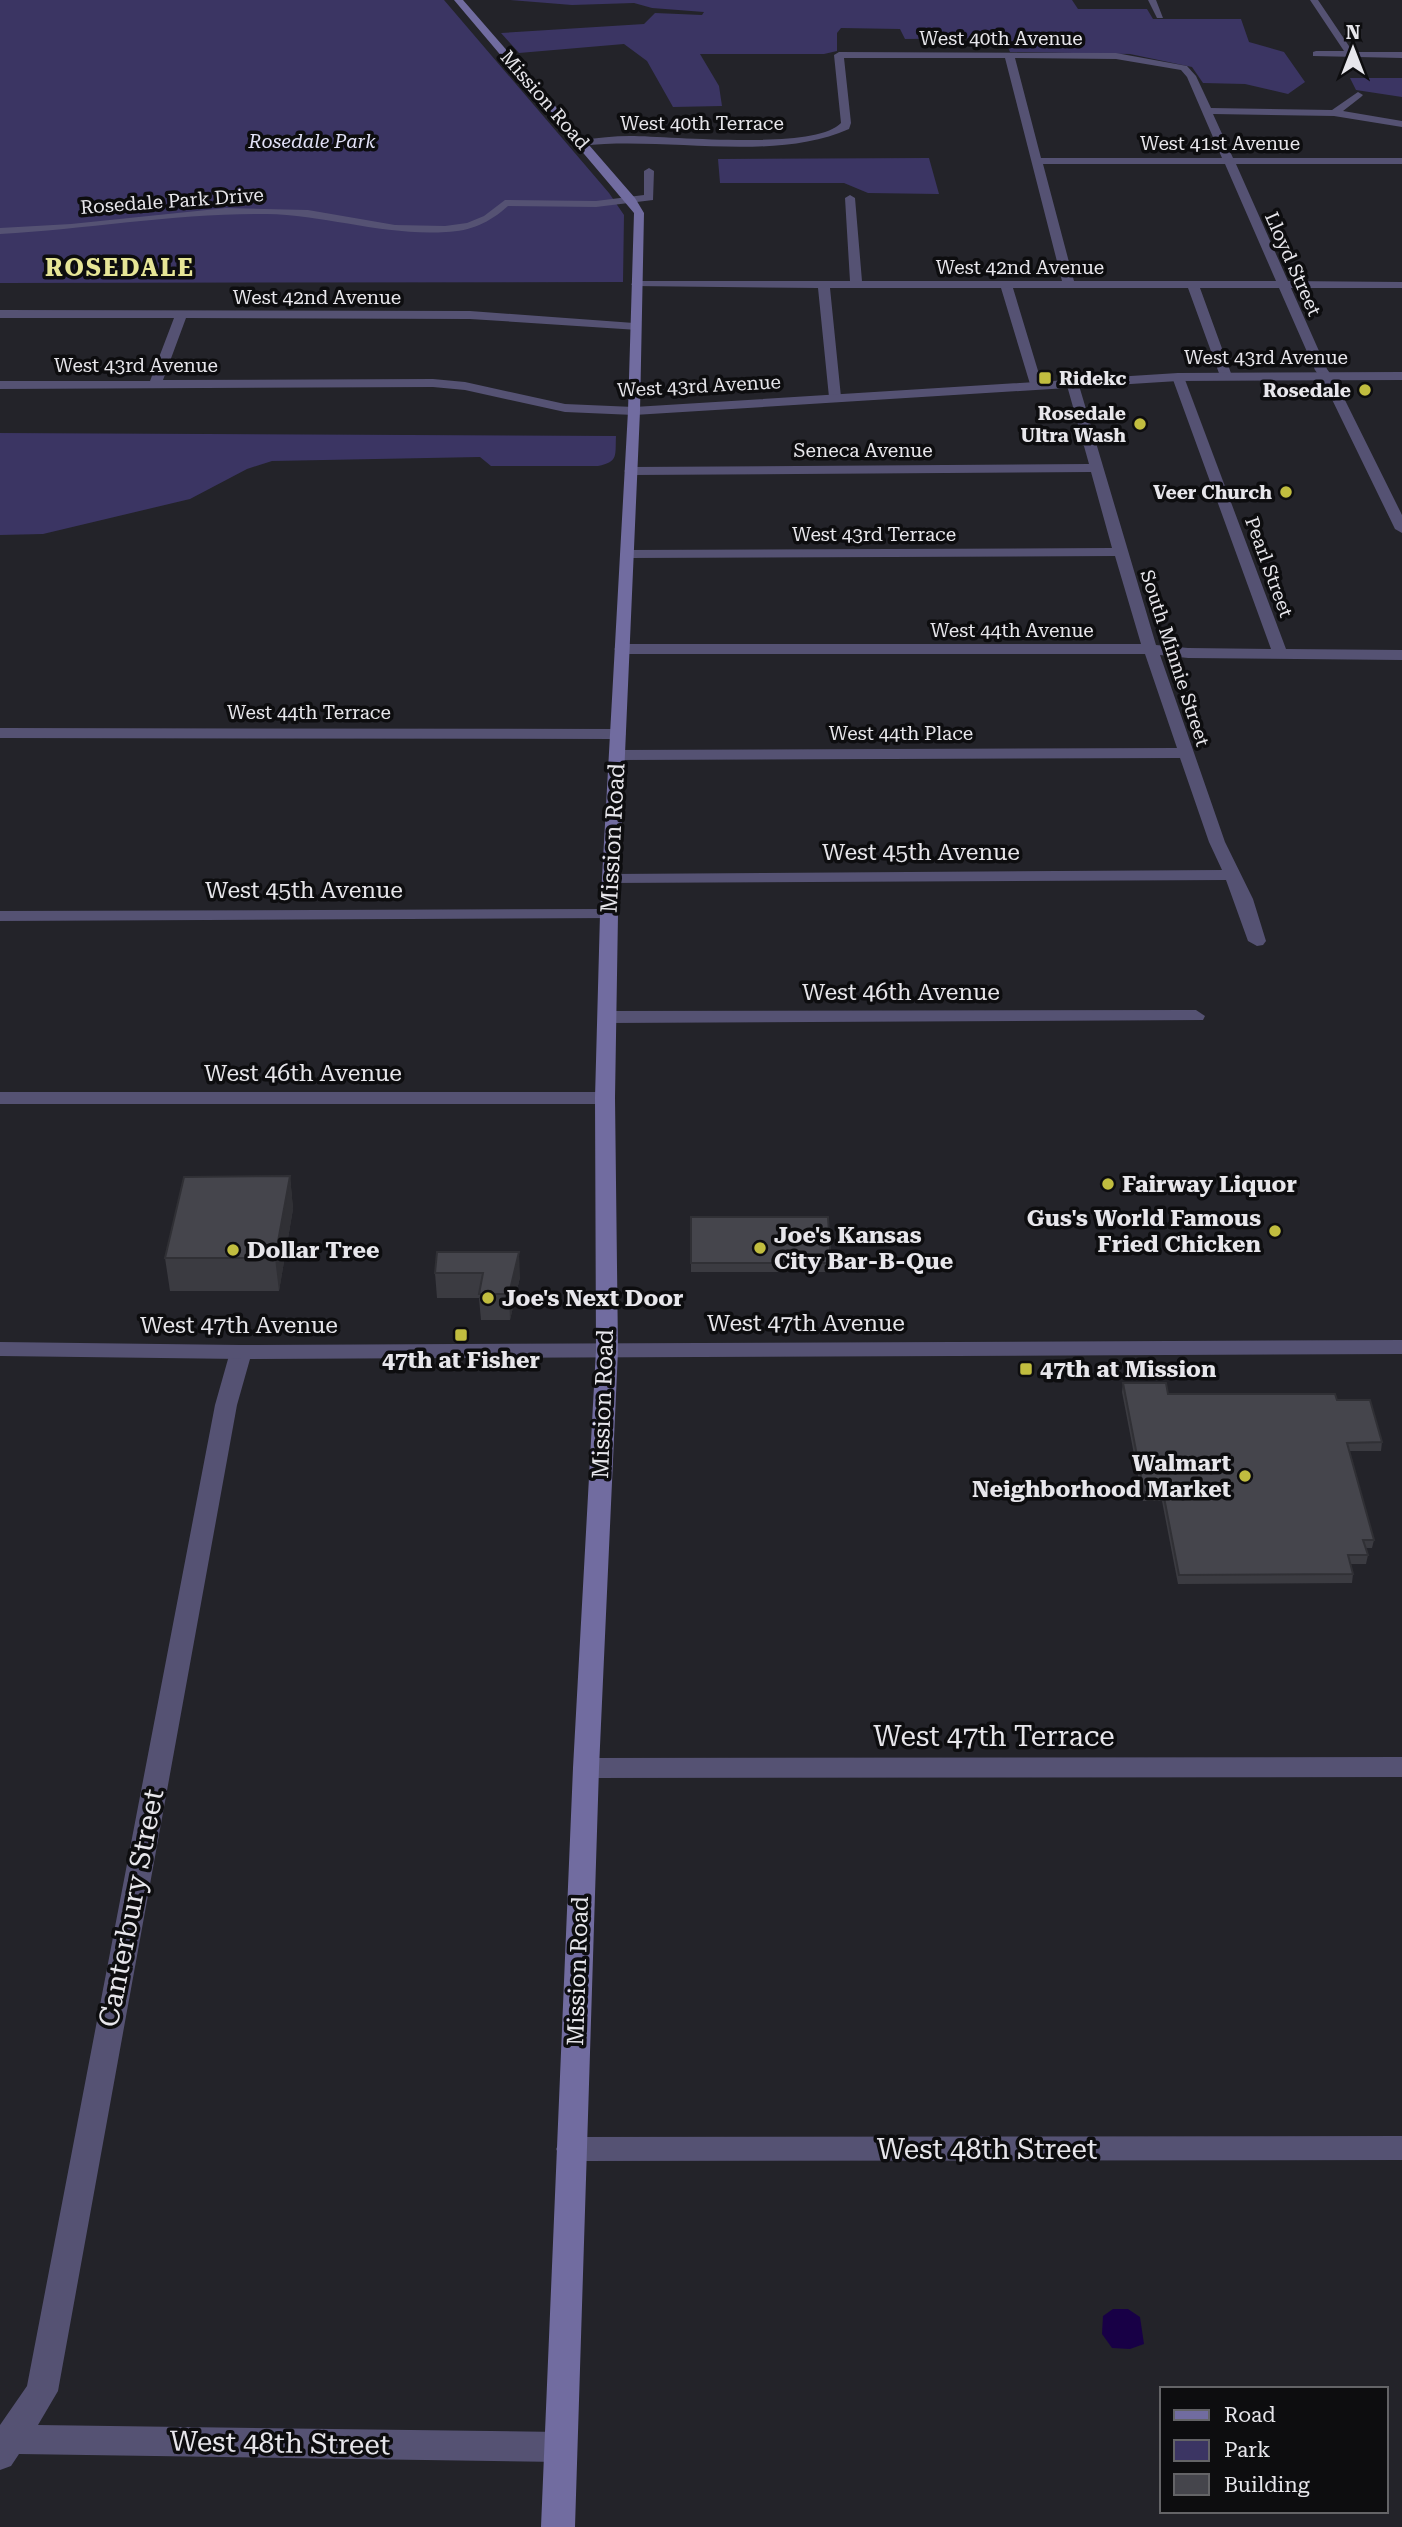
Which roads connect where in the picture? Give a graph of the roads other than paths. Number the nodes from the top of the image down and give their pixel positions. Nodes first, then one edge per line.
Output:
1 (458, 0) edge
2 (1152, 0) edge
3 (1314, 0) edge
4 (1160, 16) dead end
5 (1316, 54) dead end
6 (1009, 55) junction
7 (1351, 55) junction
8 (1402, 55) edge
9 (1163, 63) joint
10 (1358, 95) dead end
11 (1207, 111) junction
12 (1334, 113) junction
13 (1402, 124) edge
14 (822, 137) joint
15 (582, 143) junction
16 (1038, 161) junction
17 (1228, 161) junction
18 (1402, 161) edge
19 (649, 171) dead end
20 (850, 198) dead end
21 (631, 200) junction
22 (0, 231) edge
23 (637, 284) junction
24 (824, 285) junction
25 (856, 285) junction
26 (1006, 285) junction
27 (1069, 285) junction
28 (1193, 285) junction
29 (1282, 285) junction
30 (1402, 285) edge
31 (0, 314) edge
32 (181, 314) junction
33 (634, 327) junction
34 (1226, 376) junction
35 (1324, 376) junction
36 (1402, 376) edge
37 (1178, 377) junction
38 (1072, 382) junction
39 (155, 384) junction
40 (1036, 384) junction
41 (0, 385) edge
42 (835, 397) junction
43 (634, 411) junction
44 (1096, 468) junction
45 (631, 471) junction
46 (1402, 529) edge
47 (1122, 552) junction
48 (627, 554) junction
49 (622, 649) junction
50 (1151, 649) junction
51 (1280, 653) junction
52 (1402, 655) edge
53 (0, 733) edge
54 (618, 733) junction
55 (1185, 754) junction
56 (617, 755) junction
57 (1233, 874) junction
58 (611, 879) junction
59 (609, 914) junction
60 (0, 916) edge
61 (1257, 941) dead end
62 (1196, 1016) dead end
63 (607, 1017) junction
64 (0, 1098) edge
65 (605, 1098) junction
66 (1402, 1348) edge
67 (0, 1349) edge
68 (607, 1350) junction
69 (241, 1352) junction
70 (1402, 1767) edge
71 (586, 1768) junction
72 (1402, 2148) edge
73 (571, 2149) junction
74 (4, 2445) edge
75 (561, 2446) junction
76 (558, 2527) edge

1 - 15 main road, Mission Road
2 - 4 street
3 - 7 street
5 - 7 street
6 - 9 street, West 40th Avenue
6 - 14 street, West 40th Avenue
6 - 16 street
7 - 8 street
9 - 11 street, Lloyd Street
10 - 12 street
11 - 12 street
11 - 17 street, Lloyd Street
12 - 13 street
14 - 15 street, West 40th Terrace
15 - 21 main road, Mission Road
16 - 17 street, West 41st Avenue
16 - 27 street
17 - 18 street, West 41st Avenue
17 - 29 street, Lloyd Street
19 - 21 street
20 - 25 street
21 - 22 street, Rosedale Park Drive
21 - 23 main road, Mission Road
23 - 24 street, West 42nd Avenue
23 - 33 main road, Mission Road
24 - 25 street, West 42nd Avenue
24 - 42 street
25 - 26 street, West 42nd Avenue
26 - 27 street, West 42nd Avenue
26 - 40 street
27 - 28 street, West 42nd Avenue
28 - 29 street, West 42nd Avenue
28 - 34 street
29 - 30 street, West 42nd Avenue
29 - 35 street, Lloyd Street
31 - 32 street, West 42nd Avenue
32 - 33 street, West 42nd Avenue
32 - 39 street
33 - 43 main road, Mission Road
34 - 35 street, West 43rd Avenue
34 - 37 street, West 43rd Avenue
35 - 36 street, West 43rd Avenue
35 - 46 street, Lloyd Street
37 - 38 street, West 43rd Avenue
37 - 51 street, Pearl Street
38 - 40 street, West 43rd Avenue
38 - 44 street, South Minnie Street
39 - 41 street, West 43rd Avenue
39 - 43 street, West 43rd Avenue
40 - 42 street, West 43rd Avenue
42 - 43 street, West 43rd Avenue
43 - 45 main road, Mission Road
44 - 45 street, Seneca Avenue
44 - 47 street, South Minnie Street
45 - 48 main road, Mission Road
47 - 48 street, West 43rd Terrace
47 - 50 street, South Minnie Street
48 - 49 main road, Mission Road
49 - 50 street, West 44th Avenue
49 - 54 main road, Mission Road
50 - 51 street, West 44th Avenue
50 - 55 street, South Minnie Street
51 - 52 street, West 44th Avenue
53 - 54 street, West 44th Terrace
54 - 56 main road, Mission Road
55 - 56 street, West 44th Place
55 - 57 street, South Minnie Street
56 - 58 main road, Mission Road
57 - 58 street, West 45th Avenue
57 - 61 street, South Minnie Street
58 - 59 main road, Mission Road
59 - 60 street, West 45th Avenue
59 - 63 main road, Mission Road
62 - 63 street, West 46th Avenue
63 - 65 main road, Mission Road
64 - 65 street, West 46th Avenue
65 - 68 main road, Mission Road
66 - 68 street, West 47th Avenue
67 - 69 street, West 47th Avenue
68 - 69 street, West 47th Avenue
68 - 71 main road, Mission Road
69 - 74 street, Canterbury Street
70 - 71 street, West 47th Terrace
71 - 73 main road, Mission Road
72 - 73 street, West 48th Street
73 - 75 main road, Mission Road
74 - 75 street, West 48th Street
75 - 76 main road, Mission Road

